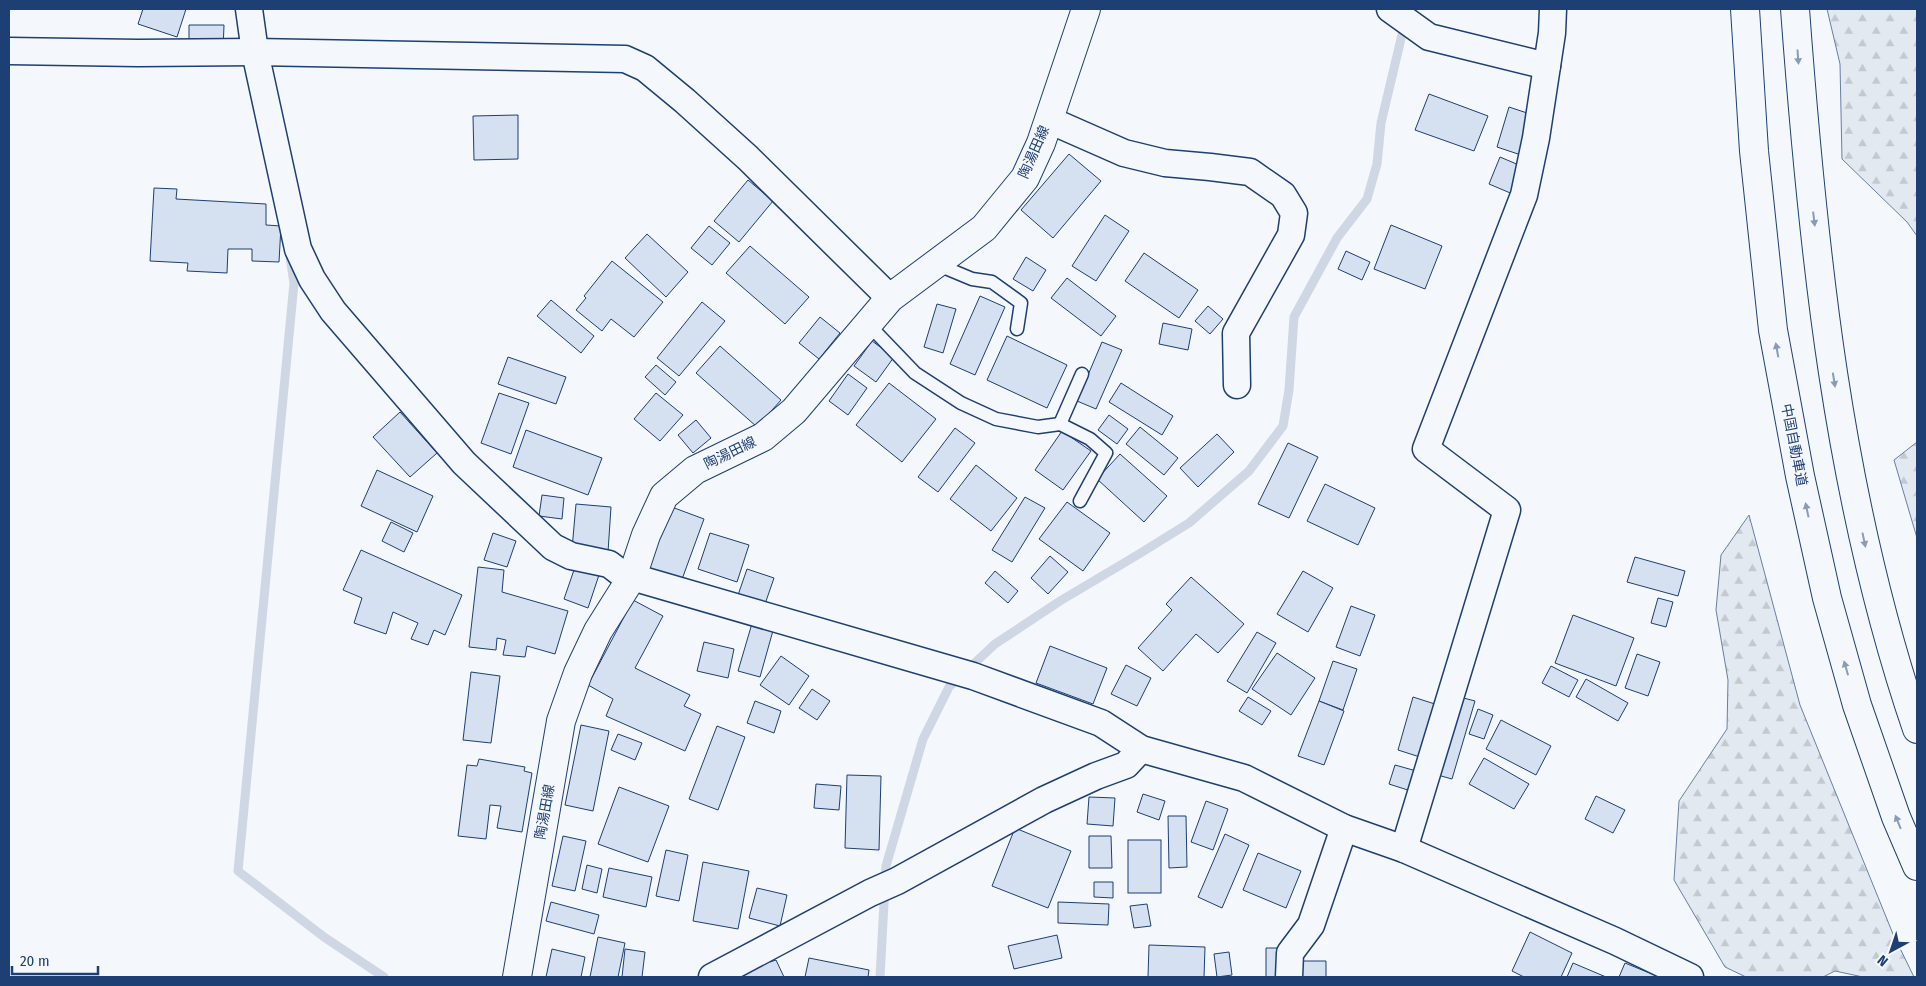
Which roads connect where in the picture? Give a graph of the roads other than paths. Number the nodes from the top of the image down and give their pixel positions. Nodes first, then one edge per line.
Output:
1 (249, 9) edge
2 (1086, 9) edge
3 (1390, 9) edge
4 (1553, 9) edge
5 (1745, 9) edge
6 (1795, 9) edge
7 (9, 51) edge
8 (255, 52) junction
9 (1547, 66) junction
10 (1049, 120) junction
11 (936, 264) junction
12 (890, 298) junction
13 (868, 324) junction
14 (1017, 329) dead end
15 (1082, 374) dead end
16 (1237, 385) dead end
17 (1060, 424) junction
18 (1080, 501) dead end
19 (631, 579) junction
20 (1917, 729) edge
21 (1141, 750) junction
22 (1344, 828) junction
23 (1404, 849) junction
24 (1917, 866) edge
25 (517, 977) edge
26 (712, 977) edge
27 (1289, 977) edge
28 (1690, 977) edge

1 - 8 street
2 - 10 main road, 陶湯田線
3 - 9 street
4 - 9 street
24 -> 5 main road, 中国自動車道
6 -> 20 main road
7 - 8 street
8 - 12 street
8 - 19 street
9 - 23 street
10 - 11 main road, 陶湯田線
10 - 16 street
11 - 12 main road, 陶湯田線
11 - 14 lane
12 - 13 main road, 陶湯田線
13 - 17 lane
13 - 19 main road, 陶湯田線
15 - 17 lane
17 - 18 lane
19 - 21 street
19 - 25 main road, 陶湯田線
21 - 22 street
21 - 26 street
22 - 23 street
22 - 27 street
23 - 28 street

